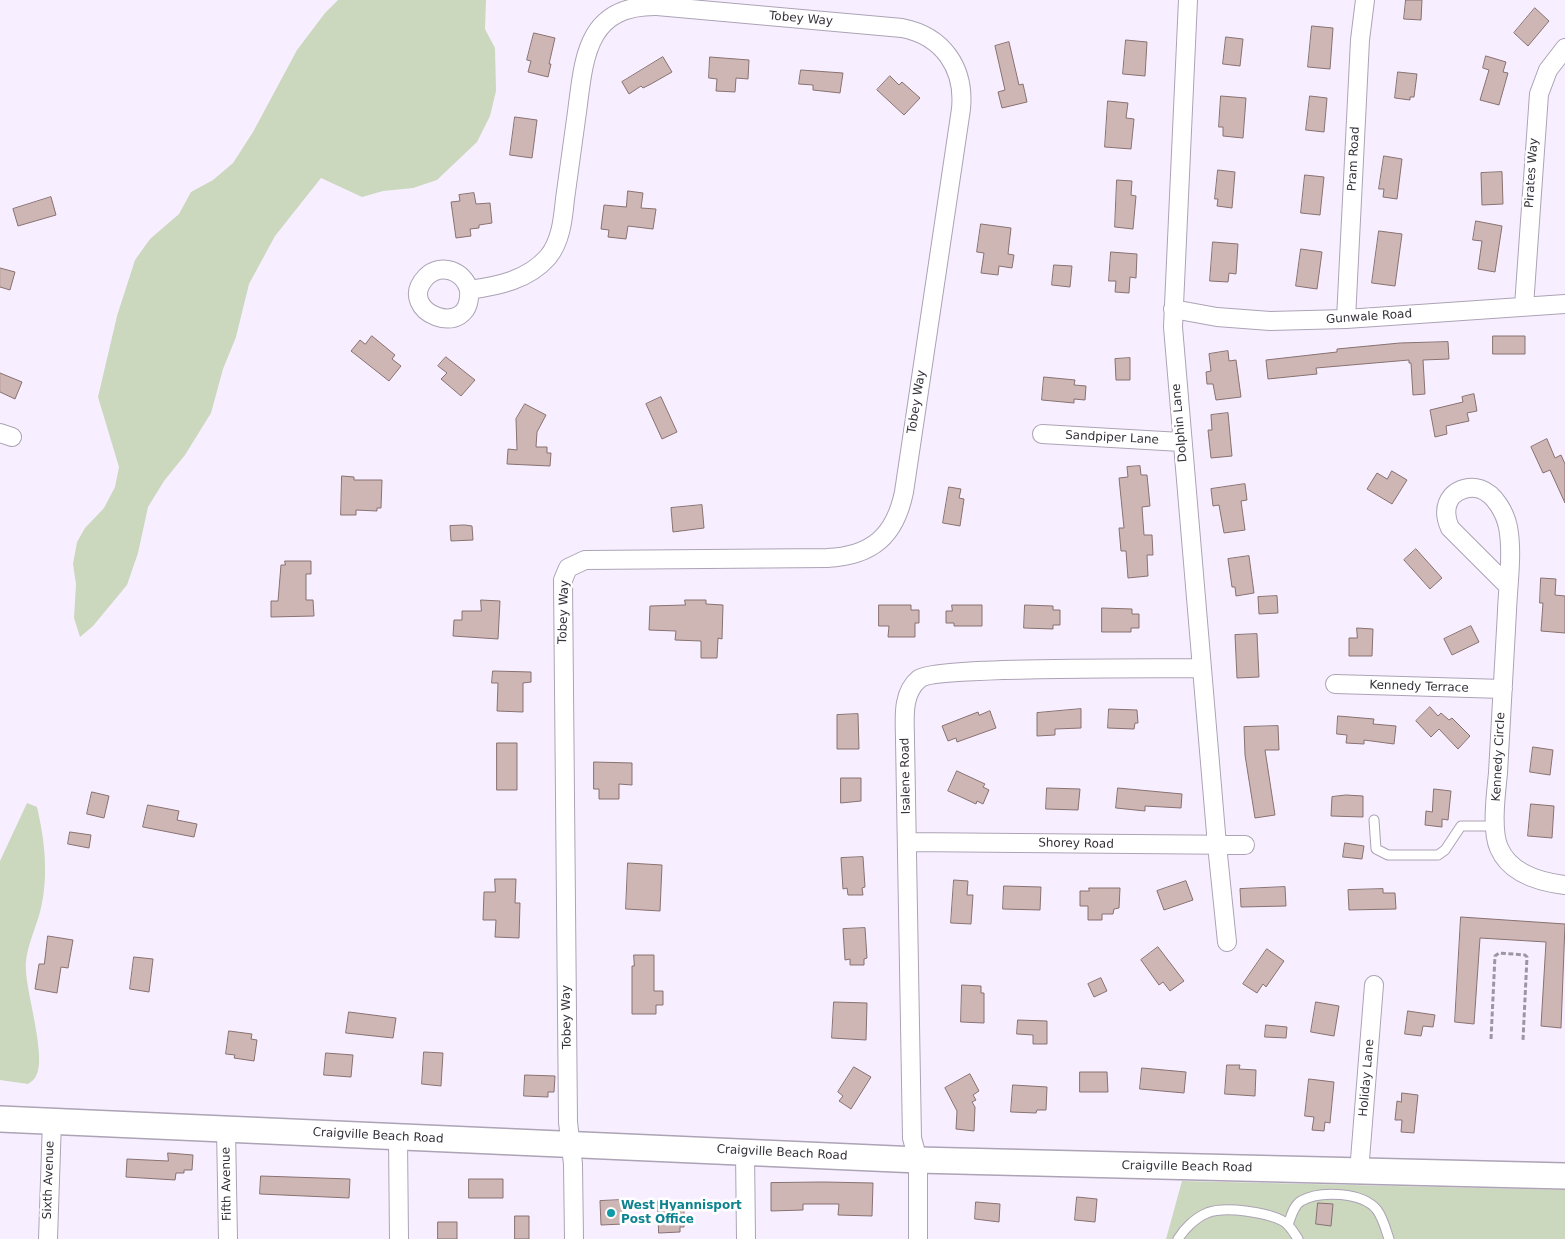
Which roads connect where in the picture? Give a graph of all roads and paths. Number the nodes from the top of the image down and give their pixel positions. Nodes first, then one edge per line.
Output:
1 (1188, 0) edge
2 (1365, 0) edge
3 (1565, 48) edge
4 (469, 290) dead end
5 (1565, 304) edge
6 (1524, 306) junction
7 (1172, 309) junction
8 (1346, 319) junction
9 (1042, 434) dead end
10 (1182, 442) junction
11 (1508, 586) junction
12 (1202, 668) junction
13 (1335, 684) dead end
14 (1502, 689) junction
15 (1374, 820) dead end
16 (1496, 826) junction
17 (908, 842) junction
18 (1217, 845) junction
19 (1245, 845) dead end
20 (1565, 885) edge
21 (1227, 942) dead end
22 (1374, 985) dead end
23 (1491, 1039) dead end
24 (1523, 1040) dead end
25 (0, 1119) edge
26 (52, 1121) junction
27 (226, 1129) junction
28 (398, 1138) junction
29 (572, 1145) junction
30 (745, 1151) junction
31 (918, 1160) junction
32 (1359, 1172) junction
33 (1565, 1176) edge
34 (1288, 1225) junction
35 (48, 1239) edge
36 (228, 1239) edge
37 (399, 1239) edge
38 (574, 1239) edge
39 (746, 1239) edge
40 (918, 1239) edge
41 (1178, 1239) edge
42 (1298, 1239) edge
43 (1389, 1239) edge

1 - 7 street, Dolphin Lane
2 - 8 street, Pram Road
3 - 6 street, Pirates Way
4 - 29 street, Tobey Way
5 - 6 street, Gunwale Road
6 - 8 street, Gunwale Road
7 - 8 street, Gunwale Road
7 - 10 street, Dolphin Lane
9 - 10 street, Sandpiper Lane
10 - 12 street, Dolphin Lane
11 - 11 street, Kennedy Circle
11 - 14 street, Kennedy Circle
12 - 17 street, Isalene Road
12 - 18 street, Dolphin Lane
13 - 14 street, Kennedy Terrace
14 - 16 street, Kennedy Circle
15 - 16 lane
16 - 20 street, Kennedy Circle
17 - 18 street, Shorey Road
17 - 31 street, Isalene Road
18 - 19 street, Shorey Road
18 - 21 street, Dolphin Lane
22 - 32 street, Holiday Lane
23 - 24 path
25 - 26 main road, Craigville Beach Road
26 - 27 main road, Craigville Beach Road
26 - 35 street, Sixth Avenue
27 - 28 main road, Craigville Beach Road
27 - 36 street, Fifth Avenue
28 - 29 main road, Craigville Beach Road
28 - 37 street
29 - 30 main road, Craigville Beach Road
29 - 38 street, Tobey Way
30 - 31 main road, Craigville Beach Road
30 - 39 street
31 - 32 main road, Craigville Beach Road
31 - 40 street, Isalene Road
32 - 33 main road, Craigville Beach Road
34 - 41 lane
34 - 42 lane
34 - 43 lane

